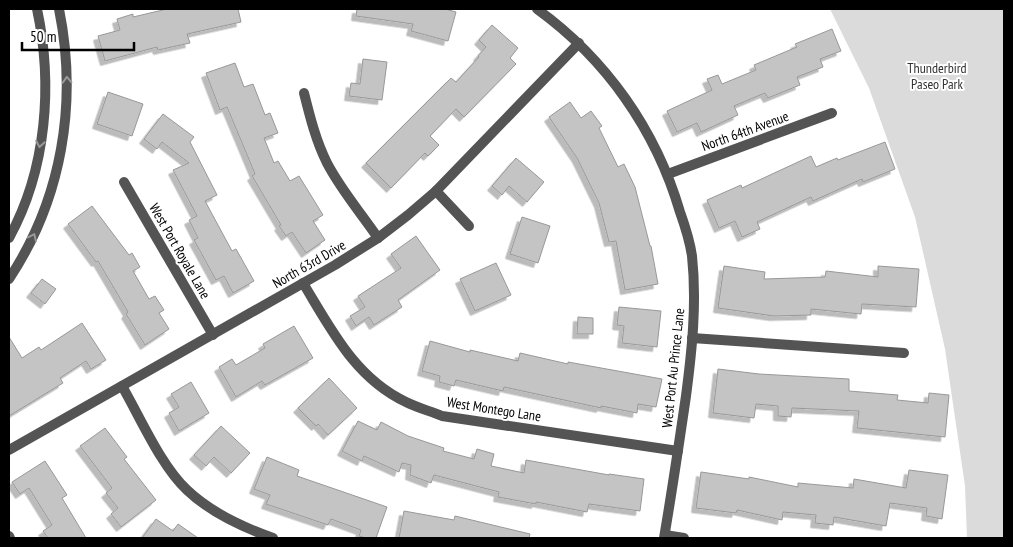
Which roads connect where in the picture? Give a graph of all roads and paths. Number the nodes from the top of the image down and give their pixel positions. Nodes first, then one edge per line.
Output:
1 (38, 9) edge
2 (59, 9) edge
3 (537, 9) edge
4 (579, 43) junction
5 (304, 93) dead end
6 (832, 113) dead end
7 (668, 174) junction
8 (124, 182) dead end
9 (436, 191) junction
10 (469, 226) dead end
11 (9, 238) edge
12 (378, 238) junction
13 (9, 279) edge
14 (303, 283) junction
15 (213, 335) junction
16 (692, 338) junction
17 (904, 353) dead end
18 (122, 386) junction
19 (9, 450) edge
20 (678, 451) junction
21 (664, 537) edge
22 (273, 538) edge
23 (684, 538) edge

1 -> 11 street
13 -> 2 street
3 - 4 street, West Port Au Prince Lane
4 - 7 street, West Port Au Prince Lane
4 - 9 street, North 63rd Drive
5 - 12 street
6 - 7 street, North 64th Avenue
7 - 16 street, West Port Au Prince Lane
8 - 15 street, West Port Royale Lane
9 - 10 street
9 - 12 street, North 63rd Drive
12 - 14 street, North 63rd Drive
14 - 15 street, North 63rd Drive
14 - 20 street, West Montego Lane
15 - 18 street, North 63rd Drive
16 - 17 street
16 - 20 street, West Port Au Prince Lane
18 - 19 street, North 63rd Drive
18 - 22 street
20 - 21 street, West Port Au Prince Lane
21 - 23 street

